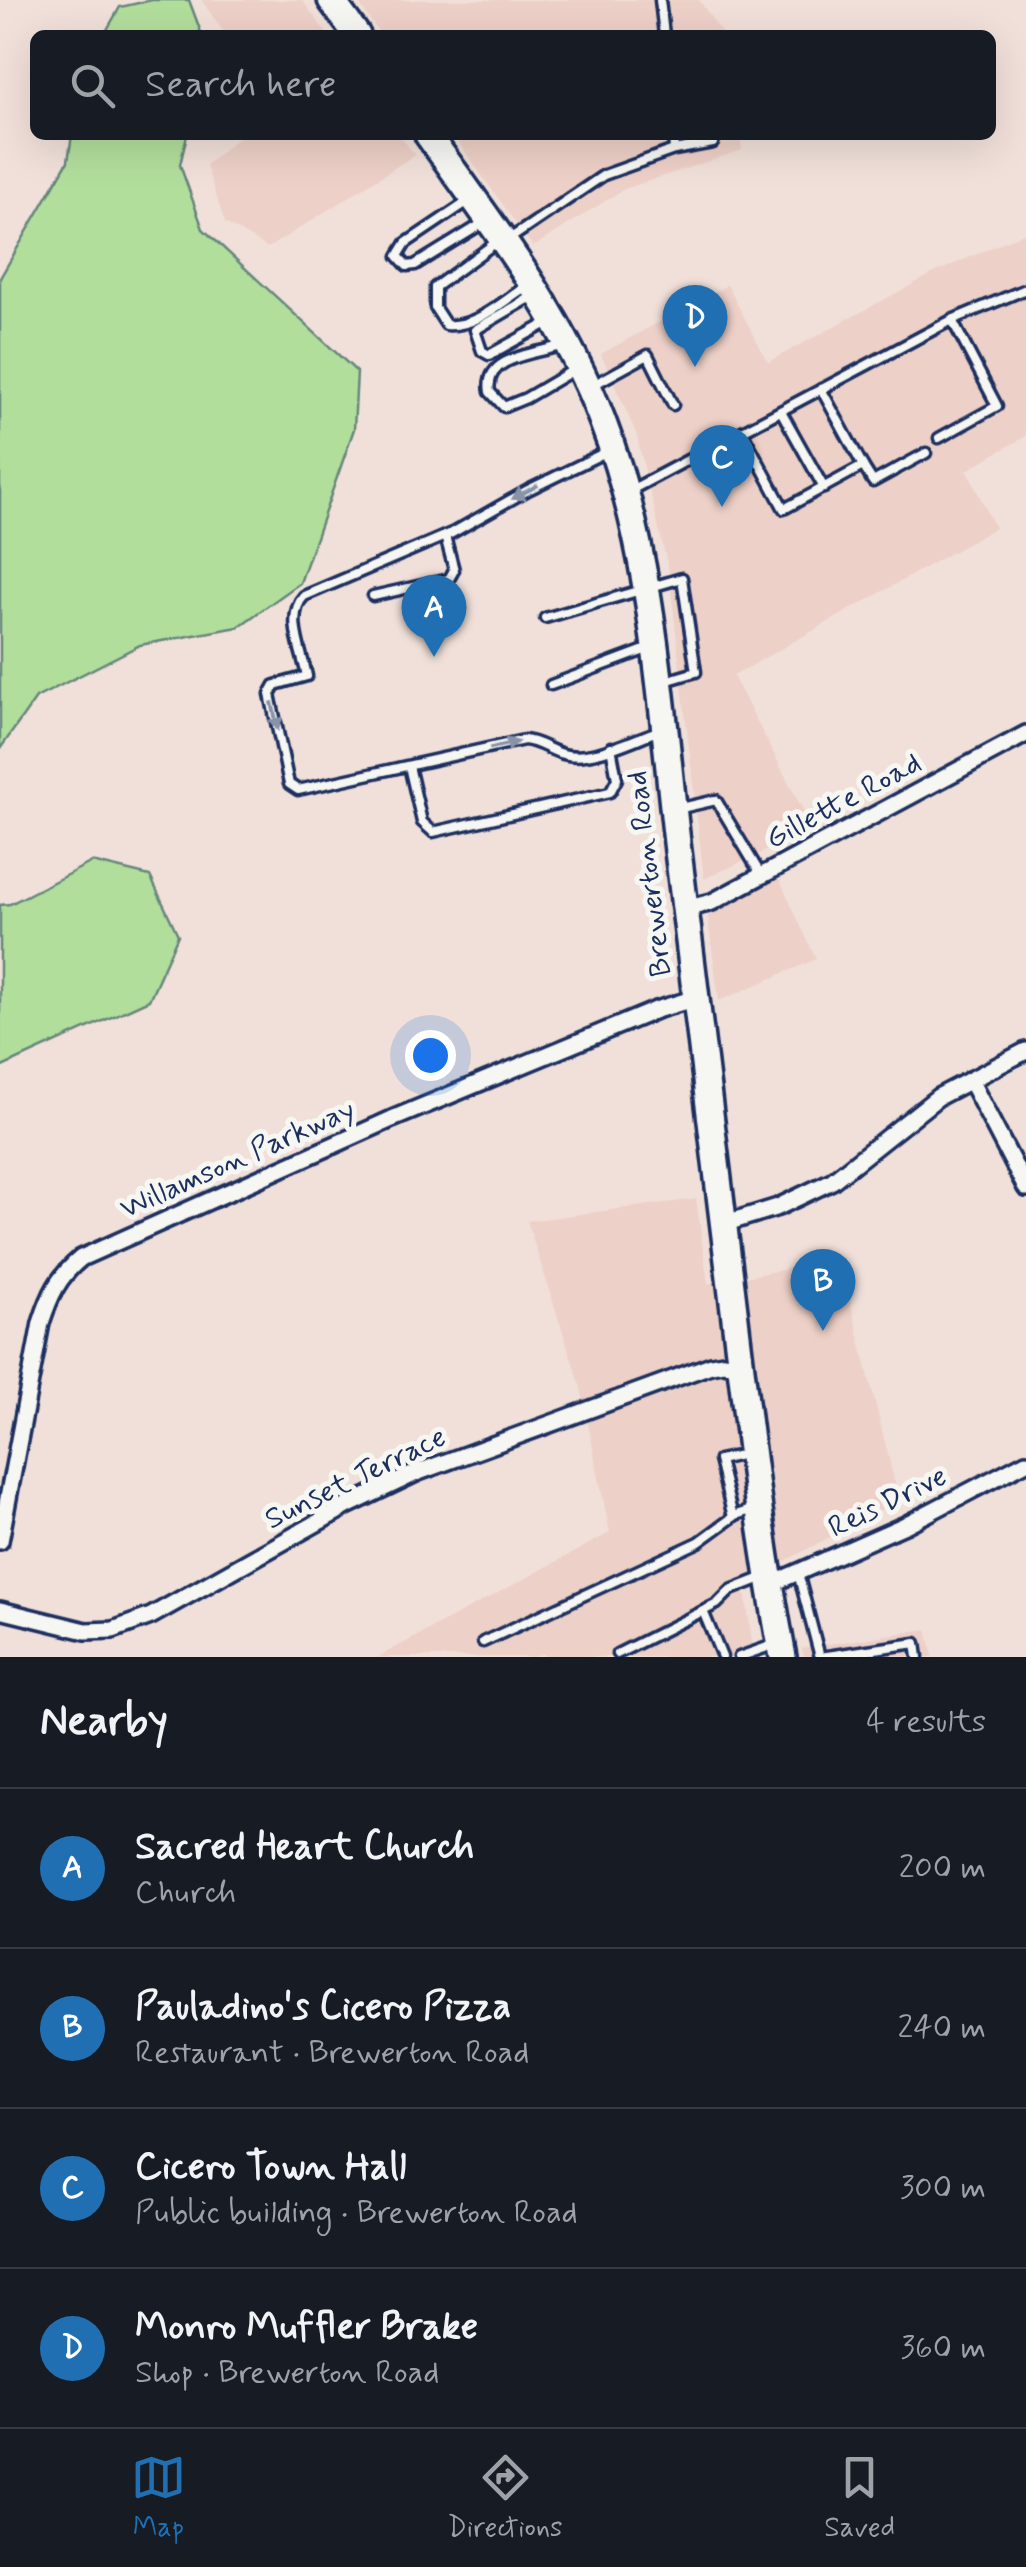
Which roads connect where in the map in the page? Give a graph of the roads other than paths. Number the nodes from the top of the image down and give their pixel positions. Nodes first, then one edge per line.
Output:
1 (331, 0) edge
2 (660, 0) edge
3 (353, 30) edge
4 (663, 30) edge
5 (432, 140) edge
6 (673, 140) edge
7 (713, 140) edge
8 (674, 150) junction
9 (473, 198) junction
10 (498, 233) junction
11 (536, 288) junction
12 (1026, 289) edge
13 (554, 319) junction
14 (952, 320) junction
15 (567, 344) junction
16 (584, 377) junction
17 (821, 389) junction
18 (672, 405) dead end
19 (781, 410) junction
20 (742, 431) junction
21 (939, 438) dead end
22 (612, 450) junction
23 (926, 453) dead end
24 (863, 466) junction
25 (824, 488) junction
26 (627, 492) junction
27 (445, 536) junction
28 (645, 589) junction
29 (373, 596) dead end
30 (545, 618) dead end
31 (652, 647) junction
32 (658, 684) junction
33 (551, 685) dead end
34 (663, 729) junction
35 (1026, 734) edge
36 (611, 747) junction
37 (409, 766) junction
38 (673, 810) junction
39 (761, 876) junction
40 (684, 908) junction
41 (696, 998) junction
42 (1026, 1050) edge
43 (970, 1080) junction
44 (1026, 1188) edge
45 (723, 1224) junction
46 (741, 1366) junction
47 (1026, 1462) edge
48 (746, 1512) junction
49 (0, 1540) edge
50 (798, 1573) junction
51 (769, 1580) junction
52 (0, 1610) edge
53 (702, 1611) junction
54 (482, 1642) dead end
55 (782, 1650) edge
56 (617, 1654) dead end
57 (722, 1657) edge
58 (738, 1657) edge
59 (820, 1657) edge
60 (918, 1657) edge

1 - 3 main road
2 - 4 lane
5 - 9 main road, Brewerton Road
6 - 8 lane
7 - 8 lane
8 - 10 lane
9 - 10 main road, Brewerton Road
9 - 10 lane
10 - 11 main road, Brewerton Road
10 - 11 lane
11 - 13 main road, Brewerton Road
11 - 13 lane
12 - 14 lane
13 - 15 main road, Brewerton Road
14 - 17 lane
14 - 21 lane
15 - 16 main road, Brewerton Road
15 - 16 lane
16 - 18 lane
16 - 22 main road, Brewerton Road
17 - 19 lane
17 - 24 lane
19 - 20 lane
19 - 25 lane
20 - 25 lane
20 - 26 lane
22 - 26 main road, Brewerton Road
22 -> 27 lane
23 - 24 lane
24 - 25 lane
26 - 28 main road, Brewerton Road
27 - 29 lane
27 -> 37 lane
28 - 30 lane
28 - 31 main road, Brewerton Road
28 - 32 lane
31 - 32 main road, Brewerton Road
31 - 33 lane
32 - 34 main road, Brewerton Road
34 - 36 lane
34 - 38 main road, Brewerton Road
35 - 39 street, Gillette Road
37 -> 36 lane
36 - 37 lane
38 - 39 lane
38 - 40 main road, Brewerton Road
39 - 40 street, Gillette Road
40 - 41 main road, Brewerton Road
41 - 45 main road, Brewerton Road
41 - 49 street, Willamson Parkway
42 - 43 street
43 - 44 street
43 - 45 street
45 - 46 main road, Brewerton Road
46 - 48 main road, Brewerton Road
46 - 52 street, Sunset Terrace
47 - 50 street, Reis Drive
48 - 51 main road, Brewerton Road
48 - 54 lane
50 - 51 street, Reis Drive
50 - 59 lane
51 - 53 lane
51 - 55 main road, Brewerton Road
53 - 56 lane
53 - 57 lane
55 - 58 lane
59 - 60 lane

